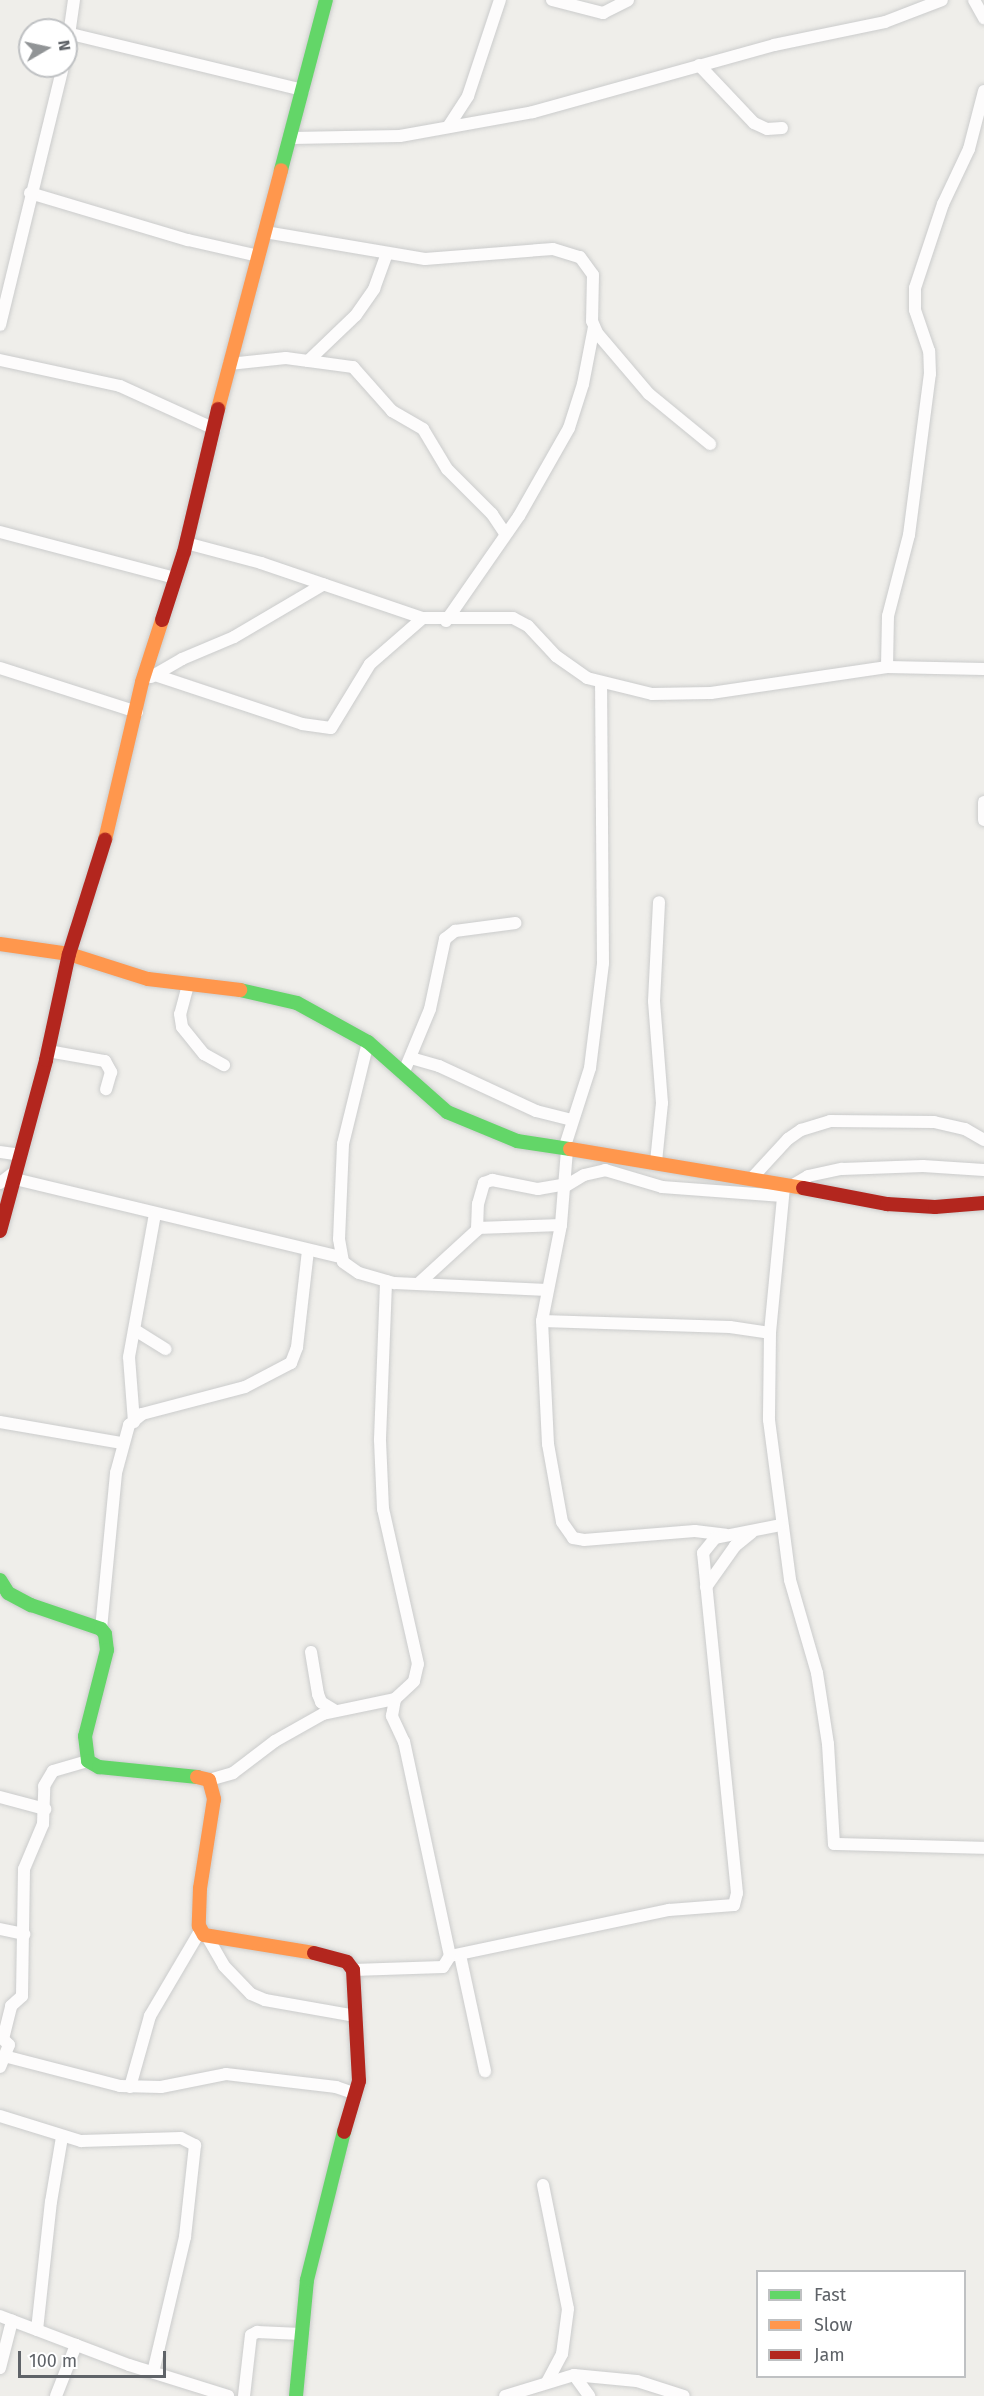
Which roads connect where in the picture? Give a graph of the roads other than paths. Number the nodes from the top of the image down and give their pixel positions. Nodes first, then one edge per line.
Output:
1 (74, 0) edge
2 (326, 0) edge
3 (500, 0) edge
4 (552, 0) edge
5 (628, 0) edge
6 (942, 0) edge
7 (975, 0) edge
8 (984, 5) edge
9 (72, 18) edge
10 (984, 18) edge
11 (78, 36) edge
12 (699, 65) junction
13 (60, 78) edge
14 (303, 90) junction
15 (984, 91) edge
16 (448, 127) junction
17 (782, 128) dead end
18 (292, 138) junction
19 (984, 141) edge
20 (969, 149) junction
21 (30, 193) junction
22 (265, 232) junction
23 (387, 254) junction
24 (259, 256) junction
25 (0, 325) edge
26 (594, 327) junction
27 (0, 360) edge
28 (308, 361) junction
29 (229, 364) junction
30 (215, 429) junction
31 (710, 444) dead end
32 (0, 532) edge
33 (505, 533) junction
34 (186, 543) junction
35 (176, 578) junction
36 (324, 584) junction
37 (423, 618) junction
38 (446, 621) junction
39 (887, 667) junction
40 (0, 668) edge
41 (984, 669) edge
42 (155, 675) junction
43 (142, 682) junction
44 (601, 682) junction
45 (137, 712) junction
46 (984, 802) edge
47 (984, 808) edge
48 (984, 820) edge
49 (659, 902) dead end
50 (515, 923) dead end
51 (0, 944) edge
52 (69, 954) junction
53 (188, 985) junction
54 (368, 1042) junction
55 (48, 1051) junction
56 (411, 1058) junction
57 (224, 1065) dead end
58 (403, 1074) junction
59 (106, 1089) dead end
60 (572, 1120) junction
61 (984, 1140) edge
62 (566, 1149) junction
63 (0, 1152) edge
64 (21, 1155) junction
65 (656, 1162) junction
66 (984, 1170) edge
67 (16, 1175) junction
68 (752, 1178) junction
69 (0, 1183) edge
70 (565, 1186) junction
71 (785, 1190) junction
72 (984, 1203) edge
73 (155, 1214) junction
74 (561, 1225) junction
75 (477, 1228) junction
76 (0, 1231) edge
77 (308, 1251) junction
78 (341, 1257) junction
79 (386, 1281) junction
80 (418, 1284) junction
81 (547, 1290) junction
82 (542, 1321) junction
83 (135, 1330) junction
84 (770, 1333) junction
85 (165, 1348) dead end
86 (0, 1422) edge
87 (134, 1422) junction
88 (122, 1443) junction
89 (781, 1525) junction
90 (755, 1530) junction
91 (728, 1535) junction
92 (0, 1580) edge
93 (706, 1587) junction
94 (101, 1629) junction
95 (311, 1652) dead end
96 (395, 1699) junction
97 (334, 1710) junction
98 (88, 1761) junction
99 (209, 1780) junction
100 (0, 1797) edge
101 (45, 1809) junction
102 (984, 1848) edge
103 (0, 1929) edge
104 (24, 1934) junction
105 (204, 1934) junction
106 (455, 1955) junction
107 (353, 1970) junction
108 (356, 2016) junction
109 (2, 2062) edge
110 (485, 2071) dead end
111 (130, 2086) junction
112 (356, 2094) junction
113 (1, 2119) edge
114 (62, 2137) junction
115 (543, 2185) dead end
116 (0, 2316) edge
117 (12, 2321) junction
118 (37, 2330) junction
119 (300, 2334) junction
120 (76, 2345) junction
121 (0, 2368) edge
122 (153, 2372) junction
123 (574, 2375) junction
124 (547, 2382) junction
125 (57, 2396) edge
126 (228, 2396) edge
127 (244, 2396) edge
128 (296, 2396) edge
129 (506, 2396) edge
130 (589, 2396) edge
131 (684, 2396) edge

1 - 9 street
2 - 14 street
3 - 16 street
4 - 5 street
6 - 12 street
7 - 8 street
7 - 10 street
11 - 14 street
12 - 16 street
12 - 17 street
13 - 21 street
14 - 18 street
15 - 20 street
16 - 18 street
18 - 22 street
19 - 20 street
20 - 39 street
21 - 24 street
21 - 25 street
22 - 23 street
22 - 24 street
23 - 26 street
23 - 28 street
24 - 29 street
26 - 31 street
26 - 33 street
27 - 30 street
28 - 29 street
28 - 33 street
29 - 30 street
30 - 34 street
32 - 35 street
33 - 38 street
34 - 35 street
34 - 36 street
35 - 43 street
36 - 37 street
36 - 42 street
37 - 38 street
37 - 42 street
38 - 44 street
39 - 41 street
39 - 44 street
40 - 45 street
42 - 43 street
43 - 45 street
44 - 60 street
45 - 52 street
46 - 47 street
47 - 48 street
49 - 65 street
50 - 56 street
51 - 52 street
52 - 53 street
52 - 55 street
53 - 54 street
53 - 57 street
54 - 58 street
54 - 78 street
55 - 59 street
55 - 64 street
56 - 58 street
56 - 60 street
58 - 62 street
60 - 62 street
61 - 68 street
62 - 65 street
62 - 70 street
63 - 64 street
64 - 67 street
65 - 68 street
66 - 71 street
67 - 69 street
67 - 73 street
67 - 76 street
68 - 71 street
70 - 71 street
70 - 74 street
70 - 75 street
71 - 72 street
71 - 84 street
73 - 77 street
73 - 83 street
74 - 75 street
74 - 81 street
75 - 80 street
77 - 78 street
77 - 87 street
78 - 79 street
79 - 80 street
79 - 96 street
80 - 81 street
81 - 82 street
82 - 84 street
82 - 91 street
83 - 85 street
83 - 87 street
84 - 89 street
86 - 88 street
87 - 88 street
88 - 94 street
89 - 90 street
89 - 102 street
90 - 91 street
90 - 93 street
91 - 93 street
92 - 94 street
93 - 106 street
94 - 98 street
95 - 97 street
96 - 97 street
96 - 106 street
97 - 99 street
98 - 99 street
98 - 101 street
99 - 105 street
100 - 101 street
101 - 104 street
103 - 104 street
104 - 109 street
105 - 107 street
105 - 108 street
105 - 111 street
106 - 107 street
106 - 110 street
107 - 108 street
108 - 112 street
109 - 111 street
111 - 112 street
112 - 119 street
113 - 114 street
114 - 118 street
114 - 122 street
115 - 124 street
116 - 117 street
117 - 118 street
117 - 121 street
118 - 120 street
119 - 127 street
119 - 128 street
120 - 122 street
120 - 125 street
122 - 126 street
123 - 124 street
123 - 130 street
123 - 131 street
124 - 129 street

